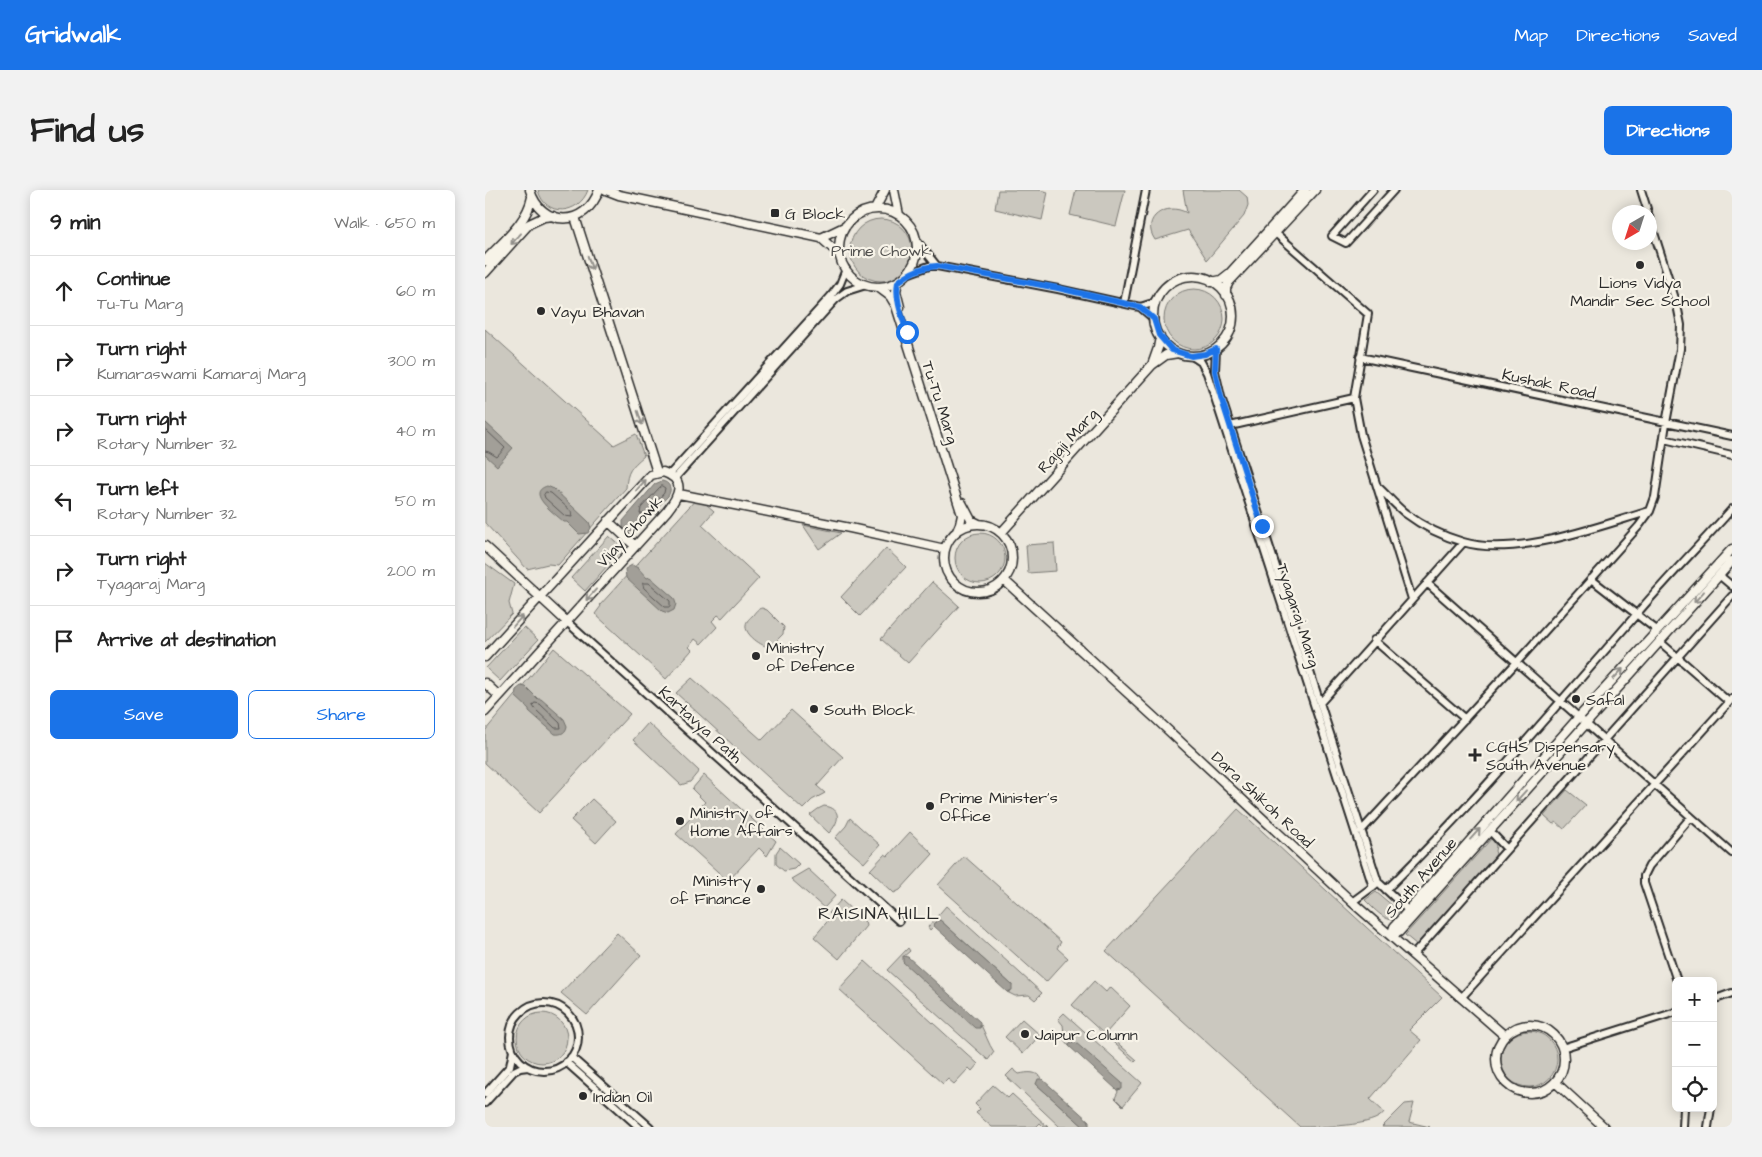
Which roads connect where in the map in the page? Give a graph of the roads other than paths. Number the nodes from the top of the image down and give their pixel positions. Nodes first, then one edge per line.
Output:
1 (606, 190) edge
2 (885, 190) edge
3 (894, 190) edge
4 (1146, 190) edge
5 (1305, 190) edge
6 (1315, 190) edge
7 (1373, 190) edge
8 (1394, 190) edge
9 (1641, 190) edge
10 (598, 193) edge
11 (531, 194) edge
12 (619, 195) junction
13 (1646, 205) edge
14 (875, 209) junction
15 (899, 215) junction
16 (553, 216) junction
17 (575, 217) junction
18 (847, 225) junction
19 (1272, 231) junction
20 (821, 238) junction
21 (917, 241) junction
22 (1657, 242) edge
23 (840, 255) junction
24 (485, 261) edge
25 (937, 266) junction
26 (845, 269) junction
27 (485, 273) edge
28 (907, 274) junction
29 (898, 282) junction
30 (1212, 282) junction
31 (866, 285) junction
32 (878, 287) junction
33 (1227, 294) junction
34 (1159, 296) junction
35 (1124, 303) junction
36 (1140, 307) junction
37 (1154, 319) junction
38 (1160, 337) junction
39 (1216, 349) junction
40 (1178, 353) junction
41 (1191, 356) junction
42 (1360, 357) junction
43 (1152, 365) junction
44 (1354, 398) junction
45 (1666, 423) junction
46 (1230, 426) junction
47 (1732, 436) edge
48 (1664, 439) junction
49 (1732, 455) edge
50 (657, 472) junction
51 (672, 476) junction
52 (1375, 484) junction
53 (679, 494) junction
54 (1732, 510) edge
55 (1650, 511) junction
56 (608, 521) junction
57 (979, 524) junction
58 (957, 531) junction
59 (1001, 533) junction
60 (1463, 543) junction
61 (485, 546) edge
62 (635, 546) junction
63 (945, 549) junction
64 (1732, 549) edge
65 (1732, 561) edge
66 (1719, 575) junction
67 (1591, 578) junction
68 (1004, 580) junction
69 (1427, 583) junction
70 (1732, 586) edge
71 (540, 596) junction
72 (1732, 596) edge
73 (1411, 600) junction
74 (1636, 614) junction
75 (567, 622) junction
76 (1657, 631) junction
77 (1374, 640) junction
78 (1659, 642) junction
79 (1678, 656) junction
80 (485, 657) edge
81 (1517, 662) junction
82 (485, 683) edge
83 (499, 696) junction
84 (1731, 700) edge
85 (1561, 701) junction
86 (1319, 703) junction
87 (485, 712) edge
88 (1579, 717) junction
89 (1465, 719) junction
90 (1586, 723) junction
91 (1604, 739) junction
92 (1655, 784) junction
93 (1691, 817) junction
94 (1361, 831) junction
95 (1490, 831) junction
96 (1507, 849) junction
97 (1732, 853) edge
98 (1375, 885) junction
99 (1386, 890) junction
100 (1352, 902) junction
101 (1411, 913) junction
102 (899, 921) dead end
103 (1391, 936) junction
104 (1413, 955) junction
105 (1676, 977) edge
106 (1732, 994) edge
107 (1461, 998) junction
108 (1717, 999) edge
109 (1672, 1013) edge
110 (1505, 1036) junction
111 (1562, 1048) junction
112 (513, 1051) junction
113 (568, 1060) junction
114 (528, 1067) junction
115 (1555, 1082) junction
116 (485, 1094) edge
117 (485, 1103) edge
118 (1684, 1112) edge
119 (1710, 1112) edge
120 (639, 1127) edge
121 (650, 1127) edge
122 (1604, 1127) edge
123 (1683, 1127) edge
124 (1708, 1127) edge

1 - 12 main road
2 - 14 main road
3 - 15 main road
4 - 35 street
5 - 19 main road
6 - 19 main road
7 - 8 street
9 - 13 street
10 - 12 main road
10 - 17 main road
11 - 16 main road
11 - 24 main road
12 - 20 main road
14 - 15 main road
14 - 18 main road
15 - 21 main road
16 - 17 main road
16 -> 27 main road
17 -> 50 main road
18 - 20 main road
18 - 23 main road
19 - 30 main road
19 - 33 main road
19 - 42 street
20 - 23 main road
21 - 25 street
21 - 28 main road
22 - 45 street
23 - 26 main road
25 - 28 street
25 - 35 street
26 - 31 main road
26 - 51 street
28 - 29 main road
29 - 32 main road
29 - 57 main road, Tu-Tu Marg
30 - 33 main road
30 - 34 main road
31 - 32 main road
31 - 51 street
32 - 58 main road, Tu-Tu Marg
33 - 39 main road
34 - 36 street
34 - 37 main road
35 - 36 street
36 - 37 street
37 - 38 main road
38 - 40 main road
38 - 43 main road, Rajaji Marg
39 - 41 main road
39 - 46 street, Tyagaraj Marg
40 - 41 main road
40 - 43 main road, Rajaji Marg
41 - 98 street, Tyagaraj Marg
42 - 44 street
42 - 45 street, Kushak Road
43 - 59 main road, Rajaji Marg
44 - 46 street
44 - 52 street
45 - 47 street, Kushak Road
45 - 48 street
46 - 86 street, Tyagaraj Marg
48 - 49 street
48 - 55 street
50 - 51 main road, Vijay Chowk
56 -> 50 main road, Vijay Chowk
51 - 53 main road, Vijay Chowk
52 - 60 street
52 - 73 street
53 - 62 main road, Vijay Chowk
53 - 63 main road
54 - 74 street
55 - 60 street
55 - 67 street
56 - 62 main road
56 - 71 main road, Vijay Chowk
57 - 58 main road
57 - 59 main road
58 - 63 main road
59 - 68 main road
60 - 69 street
61 - 71 main road, Kartavya Path
62 -> 75 main road, Vijay Chowk
63 - 68 main road
64 - 76 main road, South Avenue
65 - 66 main road, South Avenue
66 - 70 street
66 -> 78 main road, South Avenue
67 - 74 street
67 - 81 street
68 - 100 main road, Dara Shikoh Road
69 - 73 street
69 - 81 street
71 - 75 main road, Kartavya Path
80 -> 71 main road, Vijay Chowk
72 - 79 street
73 - 77 street
74 - 76 street
74 - 85 street
75 - 83 main road, Vijay Chowk
75 - 102 street, Kartavya Path
88 -> 76 main road, South Avenue
77 - 86 street
77 - 89 street
78 - 79 street
78 - 90 main road, South Avenue
79 - 84 street
79 - 91 street
81 - 85 street
81 - 89 street
82 - 83 main road
83 - 87 main road, Vijay Chowk
84 - 92 street
85 - 88 street
85 - 99 street
86 - 94 street, Tyagaraj Marg
88 - 90 street
101 -> 88 main road, South Avenue
89 - 94 street
90 - 91 street
90 -> 95 main road, South Avenue
91 - 92 street
91 - 96 street
92 - 93 street
92 - 107 street
93 - 97 street
93 - 105 street
94 - 98 street, Tyagaraj Marg
95 - 96 street
95 - 101 main road, South Avenue
96 - 104 street
98 - 99 street
98 - 100 street
99 - 101 street
100 - 103 main road, Dara Shikoh Road
101 - 103 main road, South Avenue
103 - 104 main road, Dara Shikoh Road
104 - 107 main road, Dara Shikoh Road
106 - 108 street
107 - 110 main road, Dara Shikoh Road
109 - 111 street
110 - 111 main road
110 - 115 main road
111 - 115 main road
112 - 113 street
112 - 114 street
112 - 116 street
113 - 114 street
113 - 120 street
113 - 121 street
114 - 117 street
115 - 122 main road
118 - 123 street
119 - 124 street

